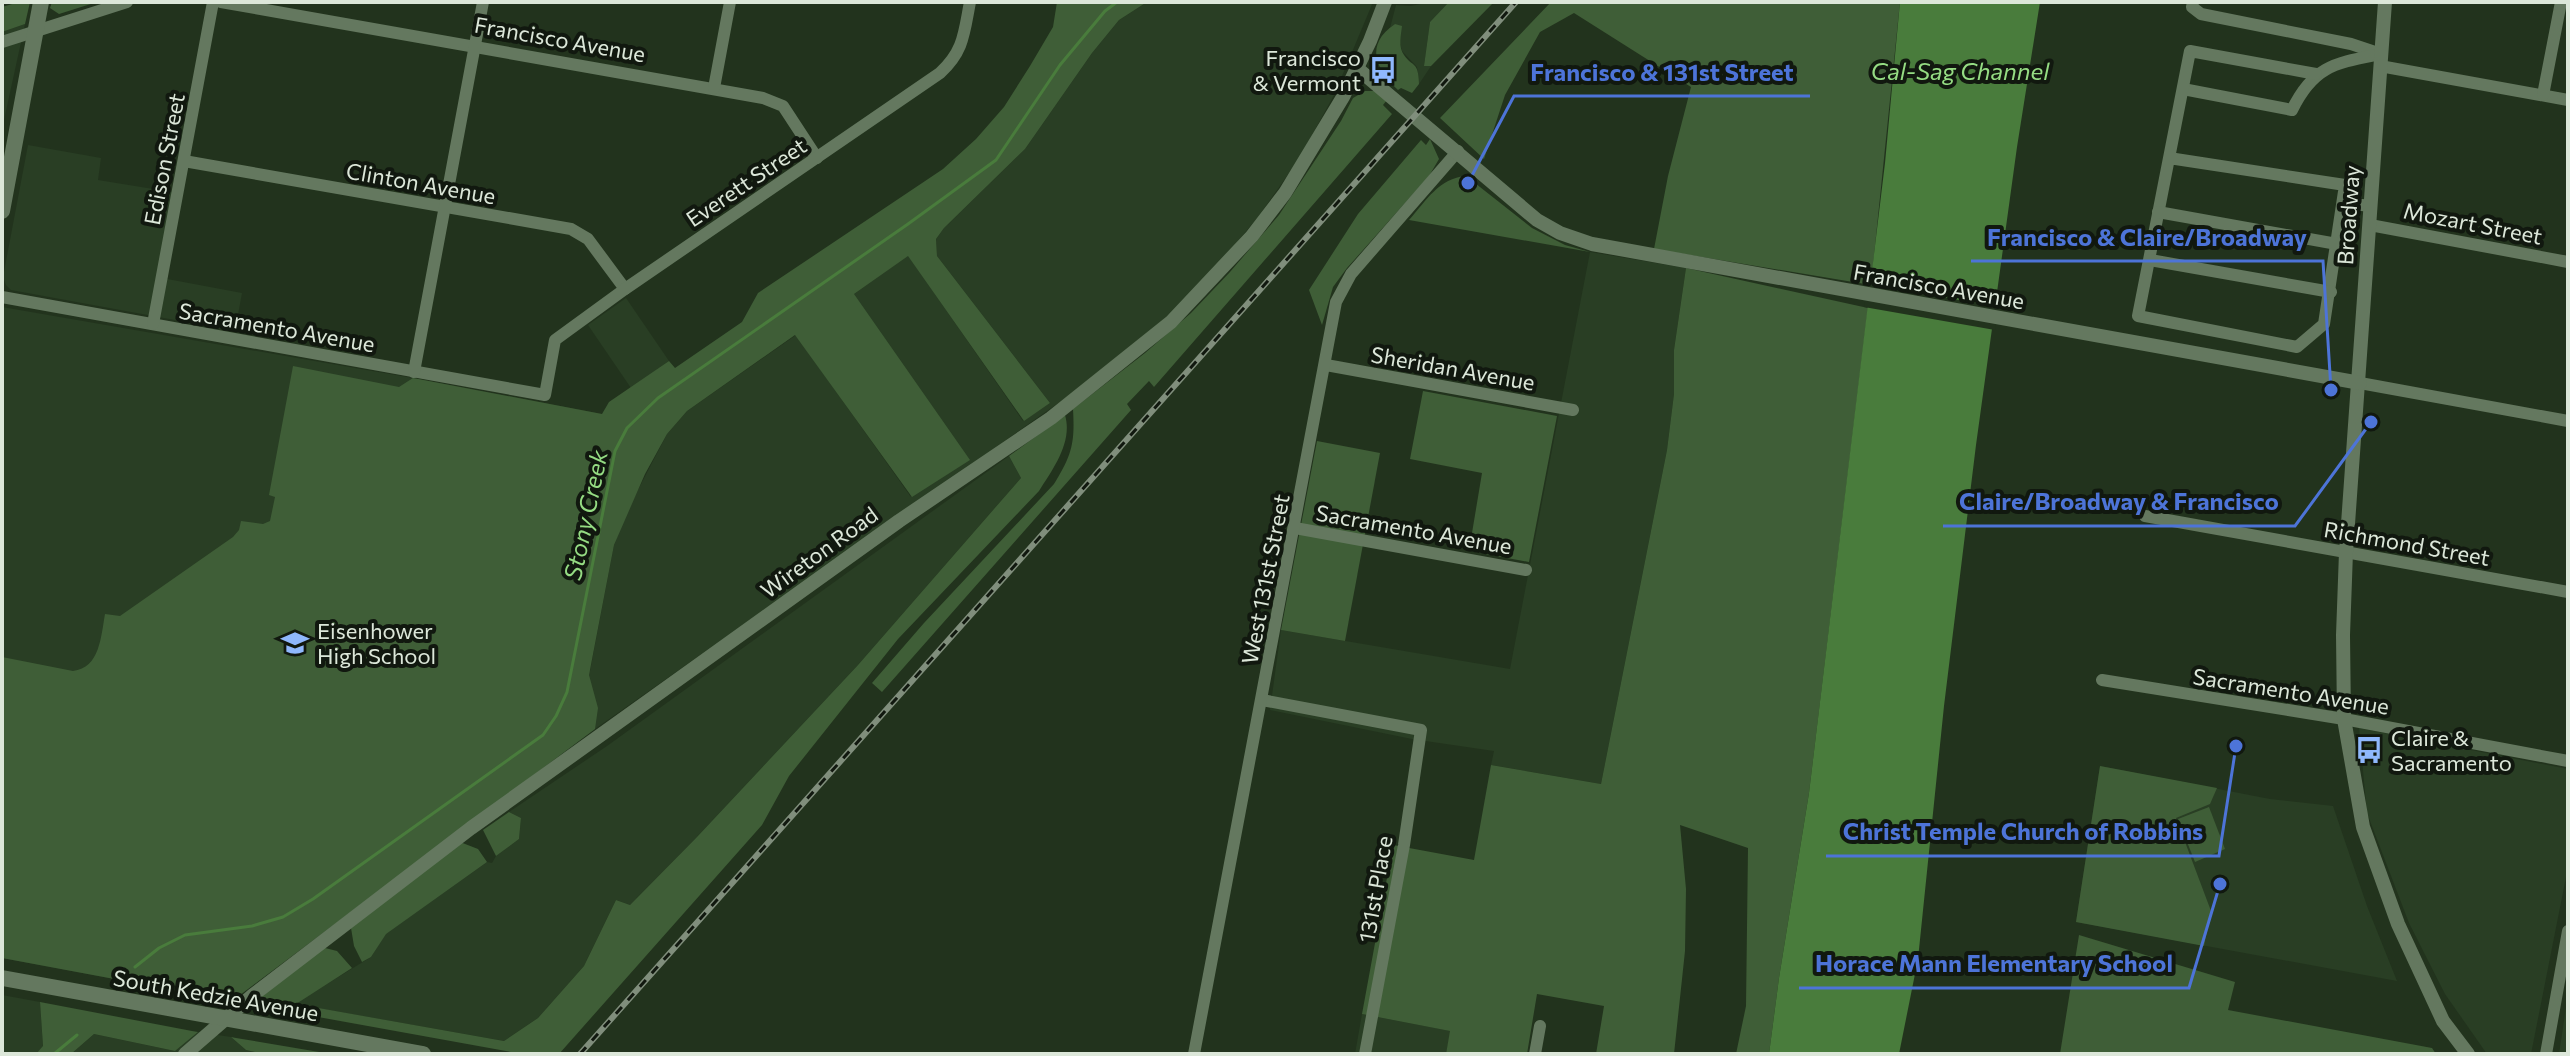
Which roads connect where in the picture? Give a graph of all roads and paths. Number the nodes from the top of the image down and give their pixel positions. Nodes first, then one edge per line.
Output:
1 (41, 2) edge
2 (127, 2) edge
3 (213, 2) edge
4 (221, 2) edge
5 (483, 2) edge
6 (730, 2) edge
7 (970, 2) edge
8 (1385, 2) edge
9 (2385, 2) edge
10 (2561, 2) edge
11 (2192, 4) edge
12 (36, 31) junction
13 (2, 42) edge
14 (475, 46) junction
15 (2381, 60) junction
16 (1358, 69) junction
17 (2316, 74) junction
18 (714, 88) junction
19 (2183, 89) junction
20 (2543, 95) junction
21 (2568, 100) edge
22 (1458, 151) junction
23 (817, 158) junction
24 (2169, 158) junction
25 (184, 161) junction
26 (2343, 203) junction
27 (2371, 206) junction
28 (445, 207) junction
29 (2, 211) edge
30 (2158, 212) junction
31 (2370, 225) junction
32 (2337, 244) junction
33 (2150, 260) junction
34 (2568, 262) edge
35 (625, 289) junction
36 (2331, 292) junction
37 (2, 297) edge
38 (153, 324) junction
39 (1326, 365) junction
40 (414, 372) junction
41 (2360, 383) junction
42 (545, 395) joint
43 (1573, 410) dead end
44 (2568, 421) edge
45 (2145, 516) dead end
46 (1295, 528) junction
47 (2346, 552) junction
48 (1526, 570) dead end
49 (2568, 592) edge
50 (2102, 680) dead end
51 (1262, 700) junction
52 (2344, 719) junction
53 (2568, 761) edge
54 (2568, 931) edge
55 (2, 978) edge
56 (1540, 1026) dead end
57 (185, 1054) edge
58 (423, 1054) edge
59 (1194, 1054) edge
60 (1365, 1054) edge
61 (1535, 1054) edge
62 (2468, 1054) edge
63 (2546, 1054) edge

1 - 12 main road
2 - 12 street
3 - 25 street, Edison Street
4 - 14 street, Francisco Avenue
5 - 14 street
6 - 18 street
7 - 23 street, Everett Street
8 - 16 street, Wireton Road
9 - 15 street, Broadway
10 - 20 street
11 - 15 street
12 - 13 street
12 - 29 main road
14 - 18 street, Francisco Avenue
14 - 28 street
15 - 17 street
15 - 20 street
15 - 27 street, Broadway
16 - 22 street, Francisco Avenue
16 - 57 street, Wireton Road
17 - 19 street
17 - 19 street
18 - 23 street, Francisco Avenue
19 - 24 street
20 - 21 street
22 - 39 street, West 131st Street
22 - 41 street, Francisco Avenue
23 - 35 street, Everett Street
24 - 26 street
24 - 30 street
25 - 28 street, Clinton Avenue
25 - 38 street, Edison Street
26 - 27 street
26 - 32 street
27 - 31 street, Broadway
28 - 35 street, Clinton Avenue
28 - 40 street
30 - 32 street
30 - 33 street
31 - 34 street, Mozart Street
31 - 41 street, Broadway
32 - 36 street
33 - 36 street
33 - 36 street
35 - 42 street, Everett Street
37 - 38 street, Sacramento Avenue
38 - 40 street, Sacramento Avenue
39 - 43 street, Sheridan Avenue
39 - 46 street, West 131st Street
40 - 42 street, Sacramento Avenue
41 - 44 street, Francisco Avenue
41 - 47 street, Broadway
45 - 47 street, Richmond Street
46 - 48 street, Sacramento Avenue
46 - 51 street, West 131st Street
47 - 49 street, Richmond Street
47 - 52 street, Broadway
50 - 52 street, Sacramento Avenue
51 - 59 street, West 131st Street
51 - 60 street, 131st Place
52 - 53 street, Sacramento Avenue
52 - 62 street, Broadway
54 - 63 street
55 - 58 main road, South Kedzie Avenue
56 - 61 street

